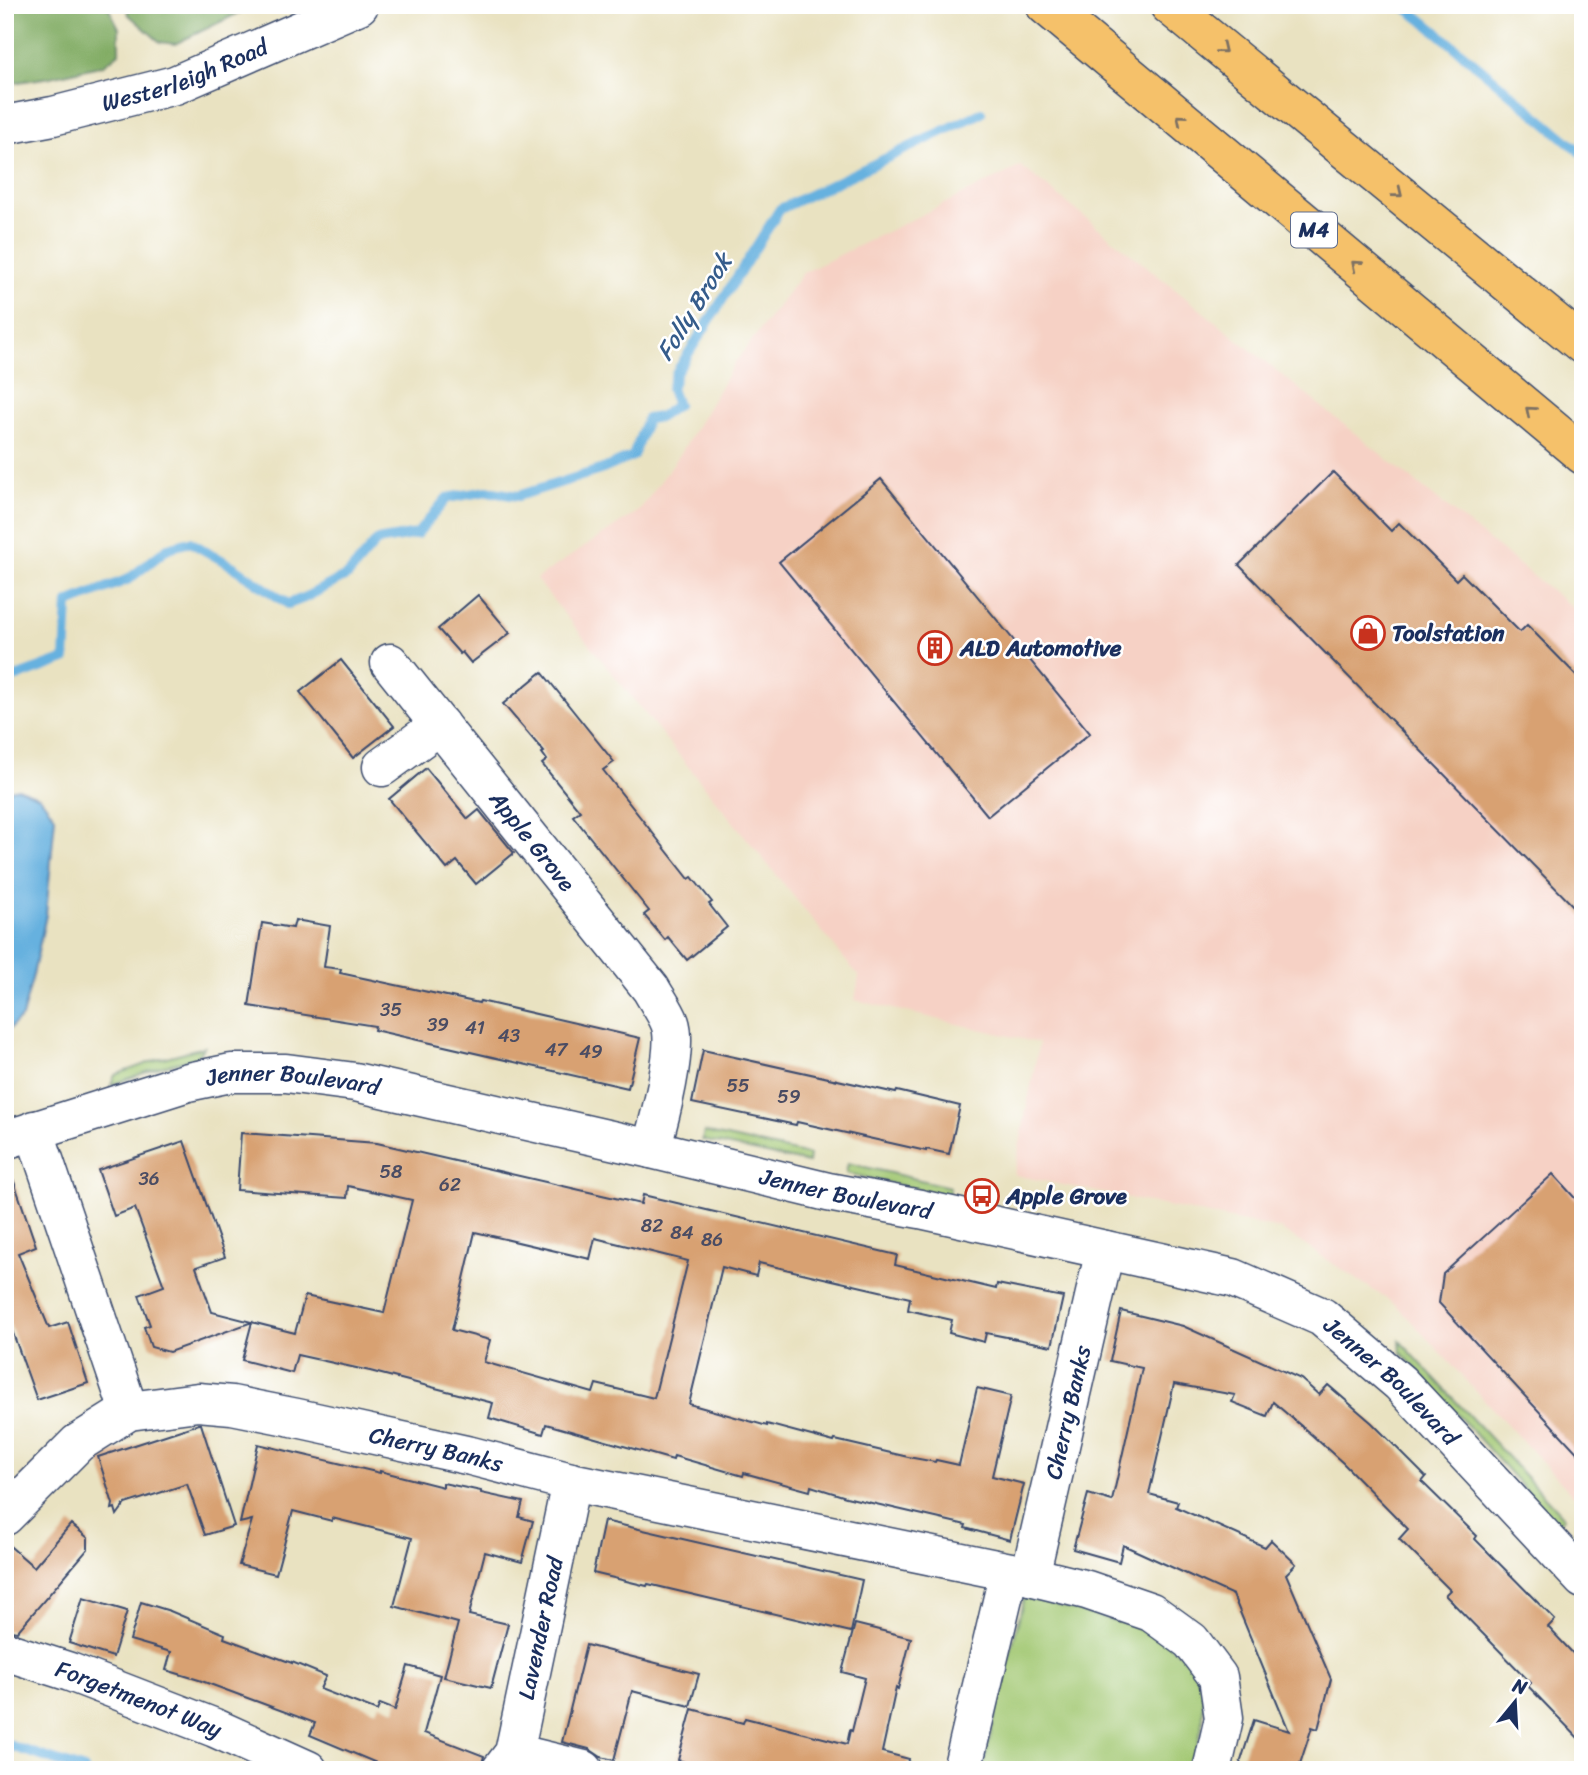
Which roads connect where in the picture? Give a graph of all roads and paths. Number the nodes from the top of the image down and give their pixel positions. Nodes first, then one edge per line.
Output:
1 (359, 5) edge
2 (1045, 5) edge
3 (1169, 5) edge
4 (5, 125) edge
5 (1583, 345) edge
6 (1583, 454) edge
7 (390, 663) dead end
8 (440, 725) junction
9 (382, 767) dead end
10 (20, 1135) edge
11 (652, 1149) junction
12 (1105, 1250) junction
13 (130, 1411) junction
14 (571, 1482) junction
15 (5, 1516) edge
16 (1020, 1574) junction
17 (1583, 1579) edge
18 (5, 1651) edge
19 (508, 1761) edge
20 (308, 1770) edge
21 (584, 1770) edge
22 (962, 1770) edge
23 (1212, 1770) edge

1 - 4 street, Westerleigh Road
6 -> 2 highway, M4
3 -> 5 highway
7 - 8 street, Apple Grove
8 - 9 street
8 - 11 street, Apple Grove
10 - 11 street, Jenner Boulevard
10 - 13 street
11 - 12 street, Jenner Boulevard
12 - 16 street, Cherry Banks
12 - 17 street, Jenner Boulevard
13 - 14 street, Cherry Banks
13 - 15 street
14 - 16 street, Cherry Banks
14 - 19 street, Lavender Road
16 - 22 street
16 - 23 street, Cherry Banks
18 - 20 street, Forgetmenot Way
19 - 21 street

